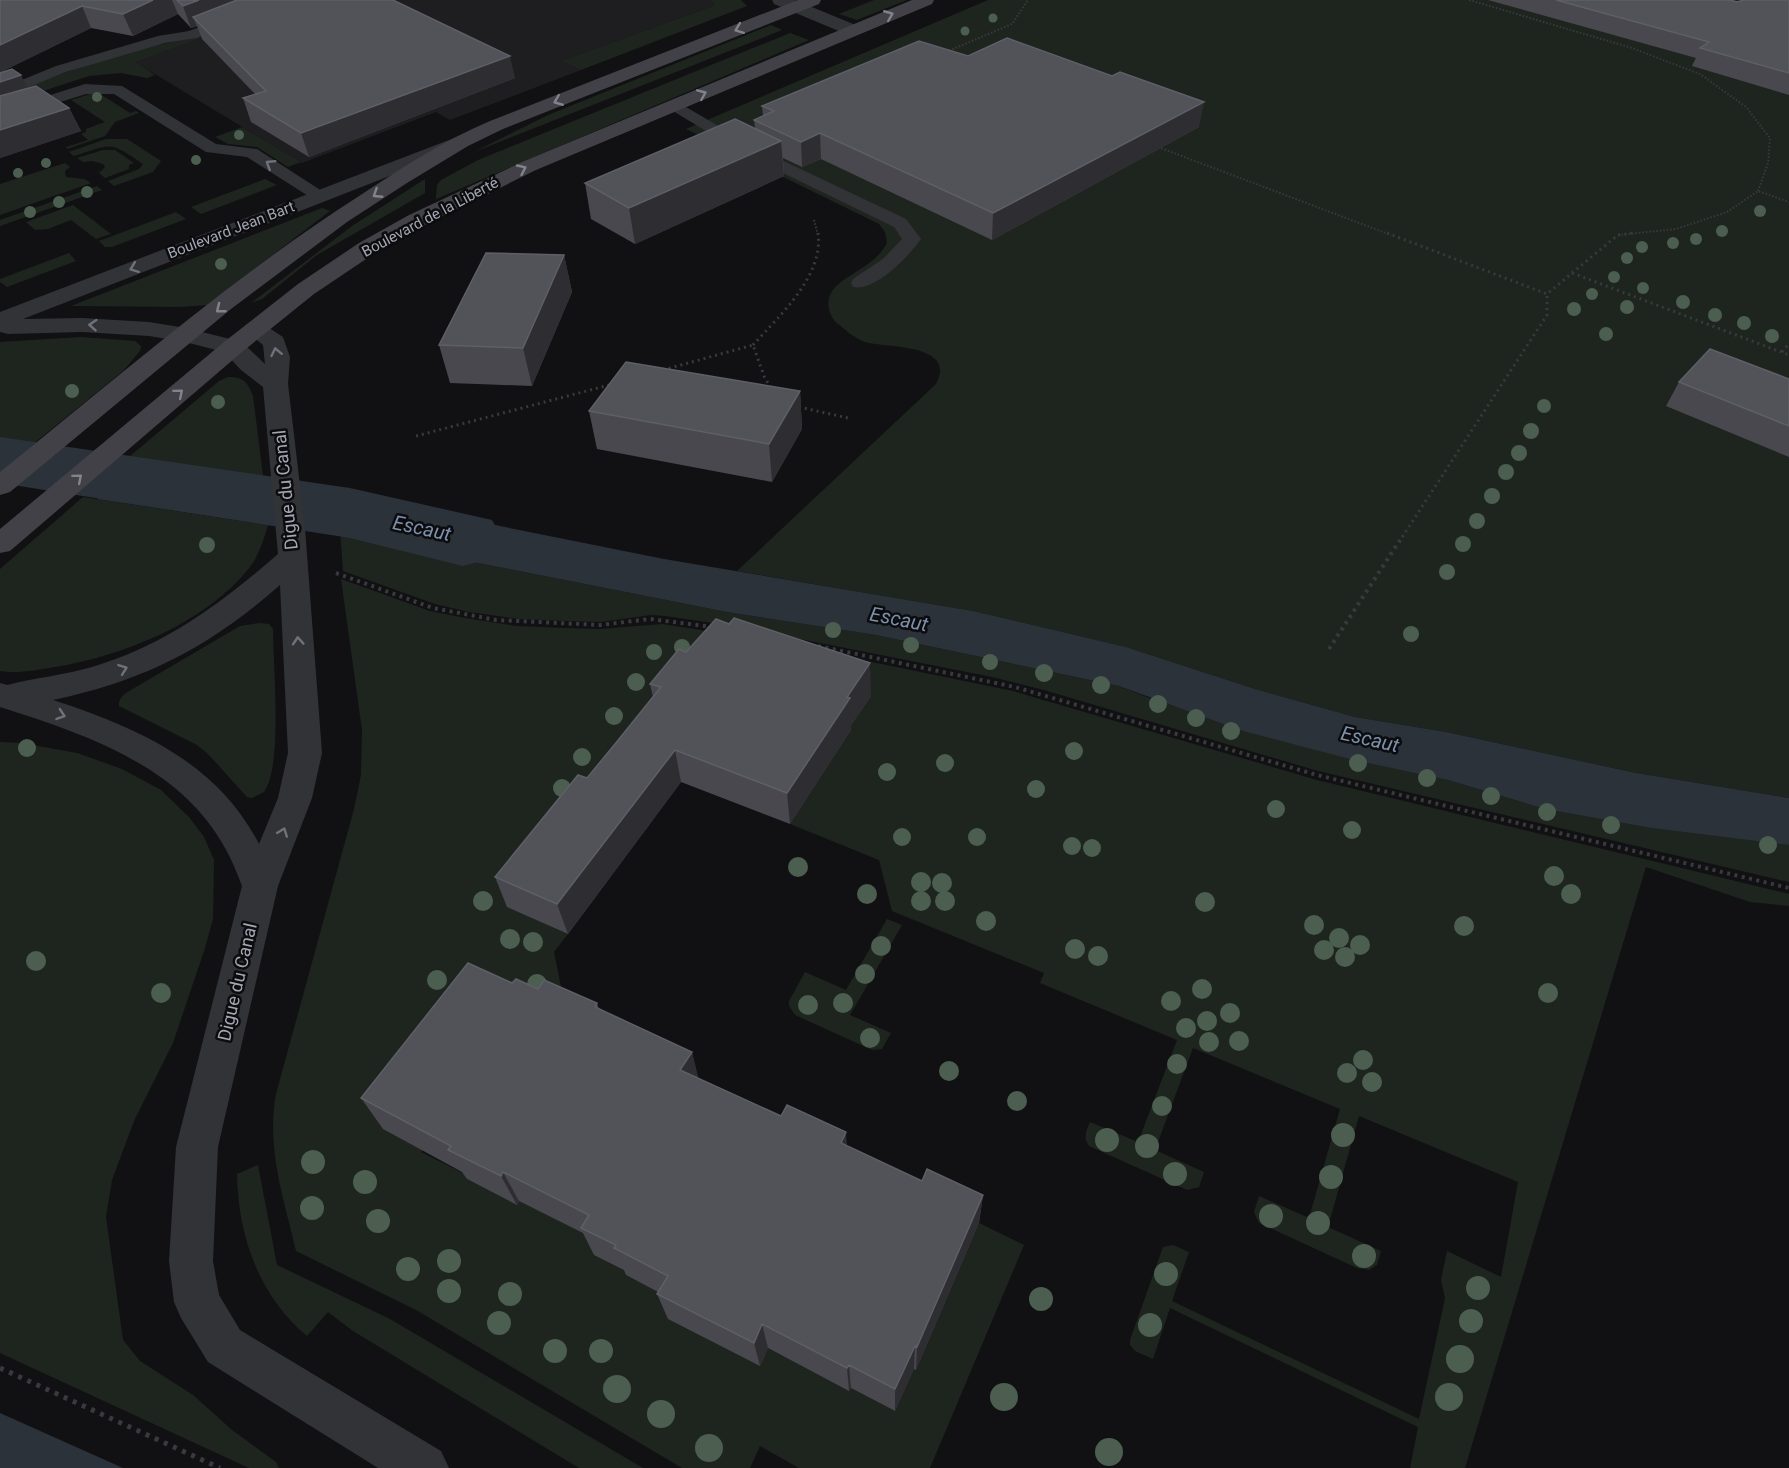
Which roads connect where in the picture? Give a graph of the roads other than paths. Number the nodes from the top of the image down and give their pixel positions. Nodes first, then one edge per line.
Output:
1 (281, 0) edge
2 (813, 0) edge
3 (926, 0) edge
4 (787, 4) edge
5 (852, 30) junction
6 (0, 94) edge
7 (675, 105) junction
8 (0, 116) edge
9 (462, 141) junction
10 (320, 195) junction
11 (860, 283) dead end
12 (0, 320) edge
13 (0, 327) edge
14 (255, 329) junction
15 (186, 335) junction
16 (233, 347) junction
17 (275, 384) junction
18 (0, 486) edge
19 (292, 543) junction
20 (0, 544) edge
21 (3, 696) edge
22 (260, 886) junction
23 (424, 1468) edge

1 - 6 lane
2 - 4 main road
5 -> 3 main road, Boulevard de la Liberté
4 - 5 street
4 -> 9 main road
7 -> 5 main road, Boulevard de la Liberté
7 - 11 lane
14 -> 7 main road, Boulevard de la Liberté
10 -> 8 lane
9 - 10 street, Boulevard Jean Bart
9 -> 15 main road
10 -> 12 street, Boulevard Jean Bart
15 -> 13 street
14 - 16 main road, Boulevard de la Liberté
17 -> 14 street, Digue du Canal
15 - 16 street
15 - 18 main road
16 - 17 street
20 -> 16 main road, Boulevard de la Liberté
17 - 19 street, Digue du Canal
21 -> 19 street
22 -> 19 street, Digue du Canal
21 -> 22 street
22 - 23 street, Digue du Canal

